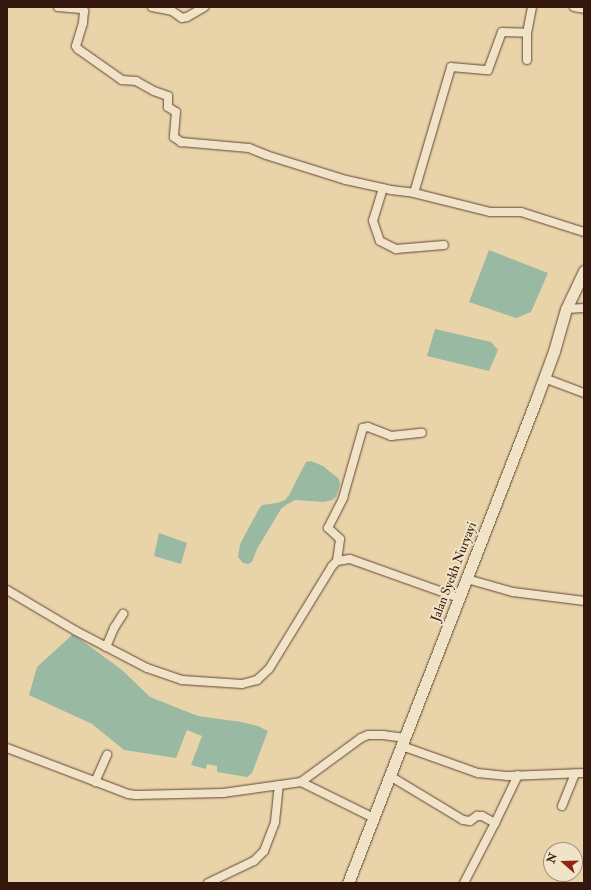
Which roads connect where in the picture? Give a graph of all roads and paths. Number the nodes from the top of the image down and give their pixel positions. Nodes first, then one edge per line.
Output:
1 (58, 7) edge
2 (152, 7) edge
3 (204, 7) edge
4 (532, 7) edge
5 (574, 7) edge
6 (85, 9) edge
7 (584, 9) edge
8 (527, 33) junction
9 (527, 60) dead end
10 (383, 188) junction
11 (414, 193) junction
12 (584, 232) edge
13 (444, 245) dead end
14 (584, 271) edge
15 (566, 308) junction
16 (584, 308) edge
17 (544, 378) junction
18 (584, 393) edge
19 (422, 433) dead end
20 (337, 561) junction
21 (467, 579) junction
22 (7, 590) edge
23 (459, 598) junction
24 (584, 602) edge
25 (123, 614) dead end
26 (106, 647) junction
27 (404, 742) junction
28 (7, 748) edge
29 (107, 755) dead end
30 (580, 773) edge
31 (518, 775) junction
32 (390, 776) junction
33 (95, 782) junction
34 (301, 782) junction
35 (279, 785) junction
36 (562, 806) dead end
37 (374, 818) junction
38 (495, 823) junction
39 (208, 883) edge
40 (348, 883) edge
41 (464, 883) edge

1 - 6 street
2 - 3 street
4 - 8 street
5 - 7 street
6 - 10 street
8 - 9 street
8 - 11 street
10 - 11 street
10 - 13 street
11 - 12 street
14 - 15 main road, Jalan Syekh Nuryayi
15 - 16 street
15 - 17 main road, Jalan Syekh Nuryayi
17 - 18 street
17 - 21 main road, Jalan Syekh Nuryayi
19 - 20 street
20 - 23 street
20 - 26 street
21 - 23 main road, Jalan Syekh Nuryayi
21 - 24 street
22 - 26 street
23 - 27 main road, Jalan Syekh Nuryayi
25 - 26 street
27 - 31 street
27 - 32 main road, Jalan Syekh Nuryayi
27 - 34 street
28 - 33 street
29 - 33 street
30 - 31 street
30 - 36 street
31 - 38 street
32 - 37 main road, Jalan Syekh Nuryayi
32 - 38 street
33 - 35 street
34 - 35 street
34 - 37 street
35 - 39 street
37 - 40 main road, Jalan Syekh Nuryayi
38 - 41 street

